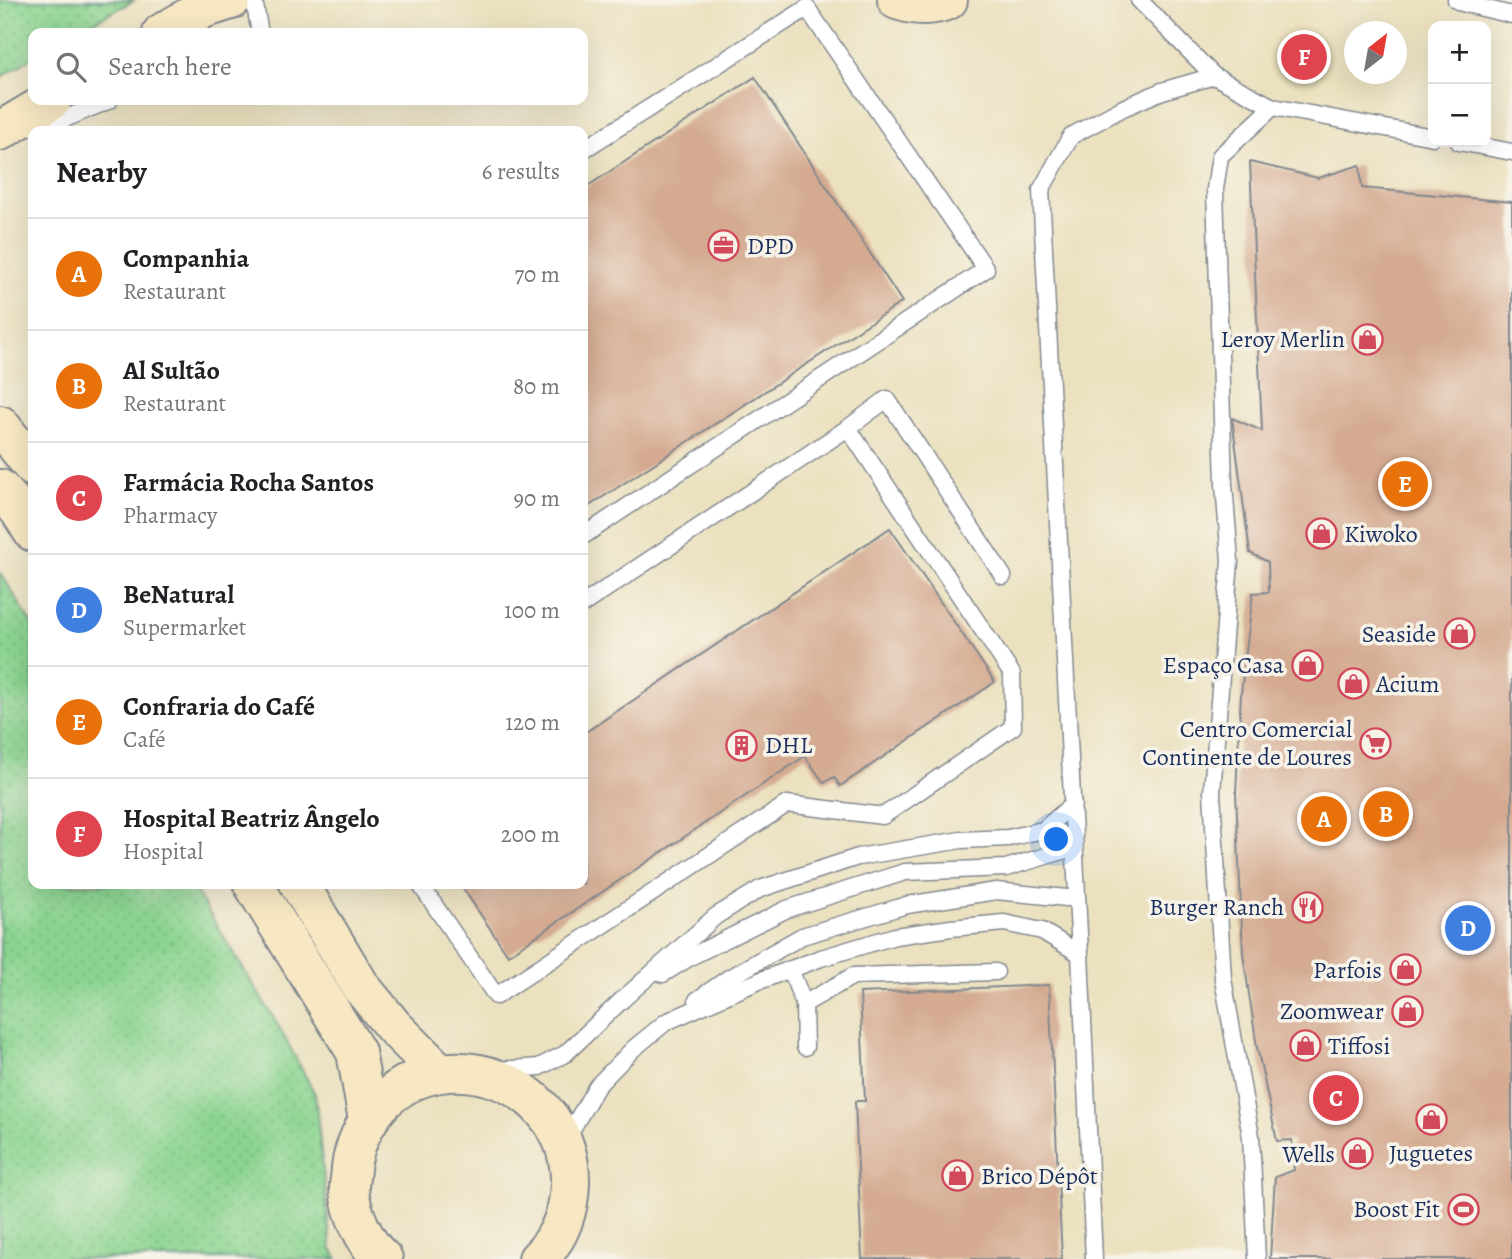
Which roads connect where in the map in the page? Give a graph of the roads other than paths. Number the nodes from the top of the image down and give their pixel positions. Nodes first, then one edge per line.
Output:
1 (230, 0) edge
2 (254, 0) edge
3 (897, 0) edge
4 (1130, 0) edge
5 (1456, 0) edge
6 (947, 1) edge
7 (1143, 5) edge
8 (1512, 15) edge
9 (171, 28) edge
10 (259, 28) edge
11 (1214, 76) junction
12 (44, 105) edge
13 (98, 105) edge
14 (1273, 107) junction
15 (34, 126) edge
16 (28, 127) edge
17 (0, 131) edge
18 (1428, 136) edge
19 (588, 147) edge
20 (1486, 147) edge
21 (1512, 152) edge
22 (0, 425) edge
23 (848, 428) junction
24 (28, 461) edge
25 (0, 489) edge
26 (28, 524) edge
27 (588, 533) edge
28 (1003, 576) dead end
29 (588, 601) edge
30 (1073, 804) junction
31 (1066, 850) dead end
32 (256, 889) edge
33 (302, 889) edge
34 (424, 889) edge
35 (1067, 898) dead end
36 (1080, 954) junction
37 (790, 969) junction
38 (996, 972) dead end
39 (622, 1000) junction
40 (804, 1004) junction
41 (666, 1022) junction
42 (805, 1047) dead end
43 (453, 1072) junction
44 (368, 1120) junction
45 (564, 1143) junction
46 (545, 1256) edge
47 (383, 1259) edge
48 (1094, 1259) edge
49 (1257, 1259) edge

1 - 9 main road
2 - 10 lane
3 - 6 main road
4 - 7 lane
5 - 8 lane
7 - 11 lane
11 - 14 lane
11 - 30 lane
12 - 17 main road
13 - 15 lane
14 - 18 lane
14 - 49 lane
16 - 17 lane
19 - 27 lane
20 - 21 lane
22 - 24 main road
23 - 28 lane
23 - 29 lane
23 - 34 lane
25 - 26 main road
30 - 36 lane
30 - 39 lane
31 - 39 lane
32 - 44 main road
33 - 43 main road
35 - 41 lane
36 - 37 lane
36 - 48 lane
37 - 40 lane
37 - 41 lane
38 - 40 lane
39 - 43 lane
40 - 42 lane
41 - 45 lane
43 - 44 main road
43 - 45 main road
44 - 47 main road
45 - 46 main road

